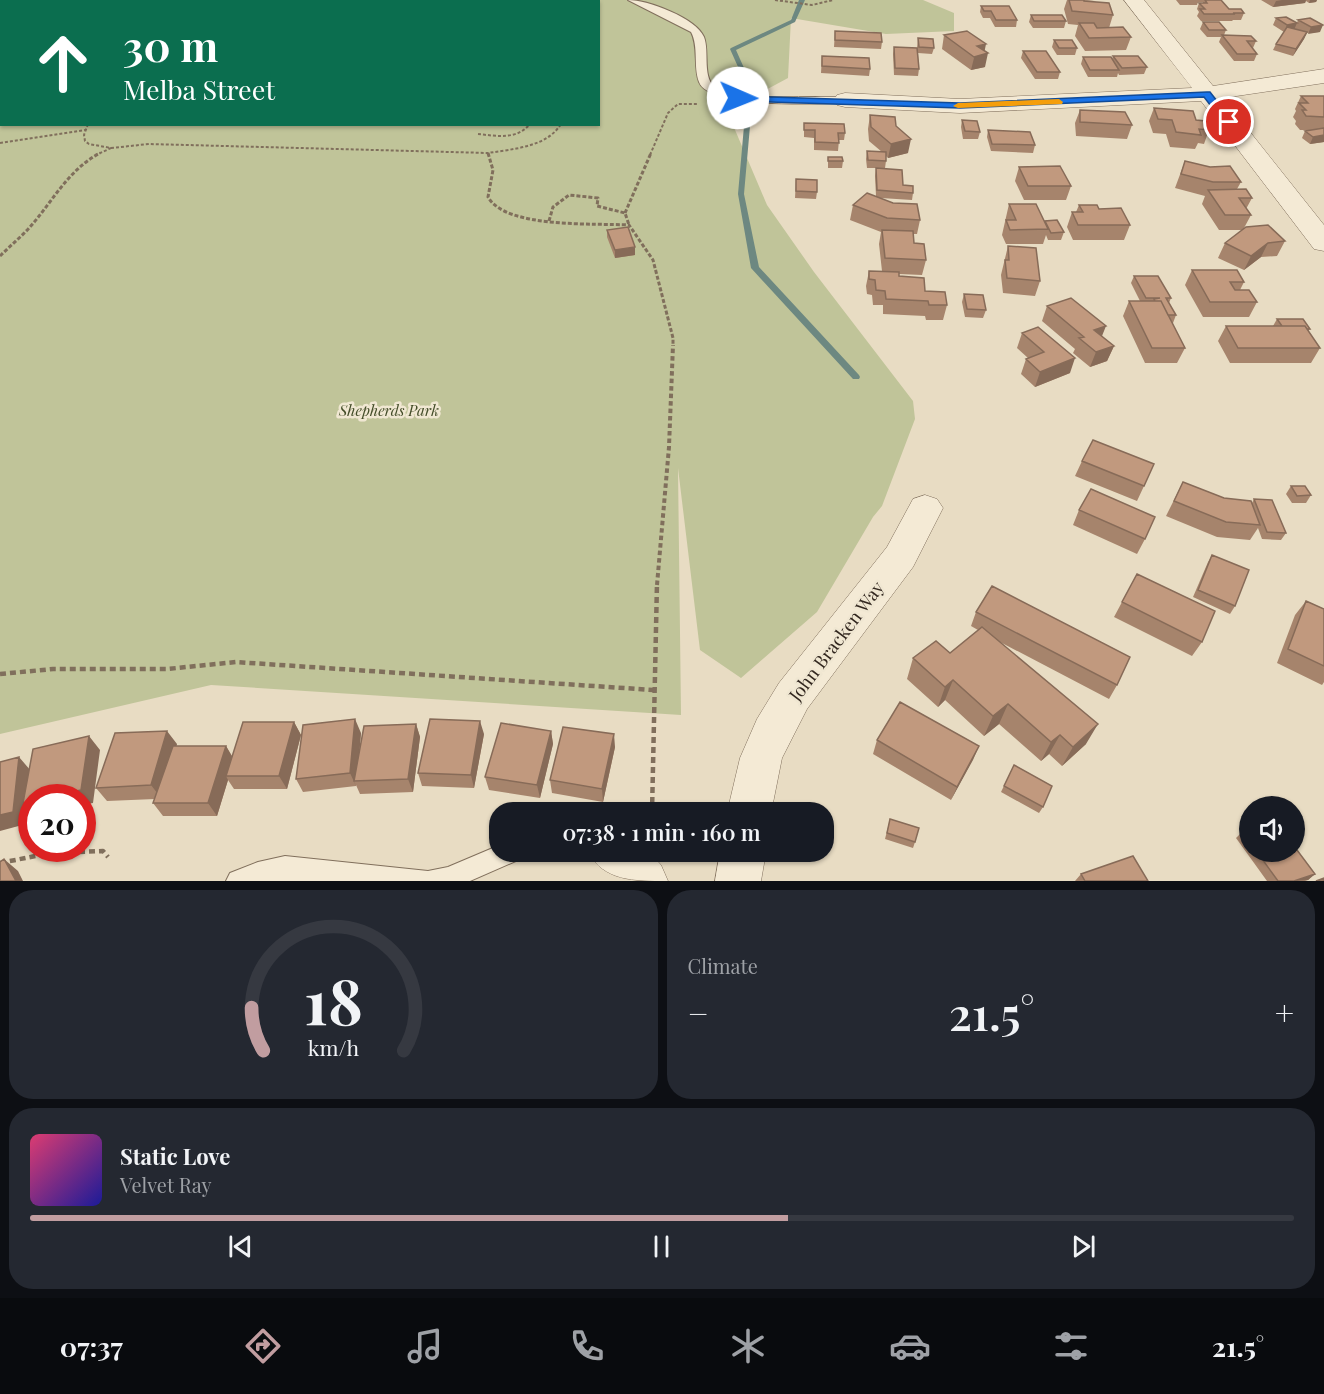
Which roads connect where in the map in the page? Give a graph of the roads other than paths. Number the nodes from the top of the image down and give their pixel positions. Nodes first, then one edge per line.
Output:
1 (633, 0) edge
2 (1134, 0) edge
3 (1324, 76) edge
4 (1207, 94) junction
5 (844, 100) joint
6 (1324, 243) edge
7 (926, 508) dead end
8 (751, 802) edge
9 (489, 861) edge
10 (626, 862) edge
11 (741, 862) edge
12 (238, 881) edge
13 (425, 881) edge
14 (431, 881) edge
15 (645, 881) edge
16 (738, 881) edge

1 - 5 lane
2 - 4 street
3 - 4 street
4 - 5 street
4 - 6 street
7 - 8 street, John Bracken Way
9 - 14 lane
10 - 15 street
11 - 16 street
12 - 13 lane

